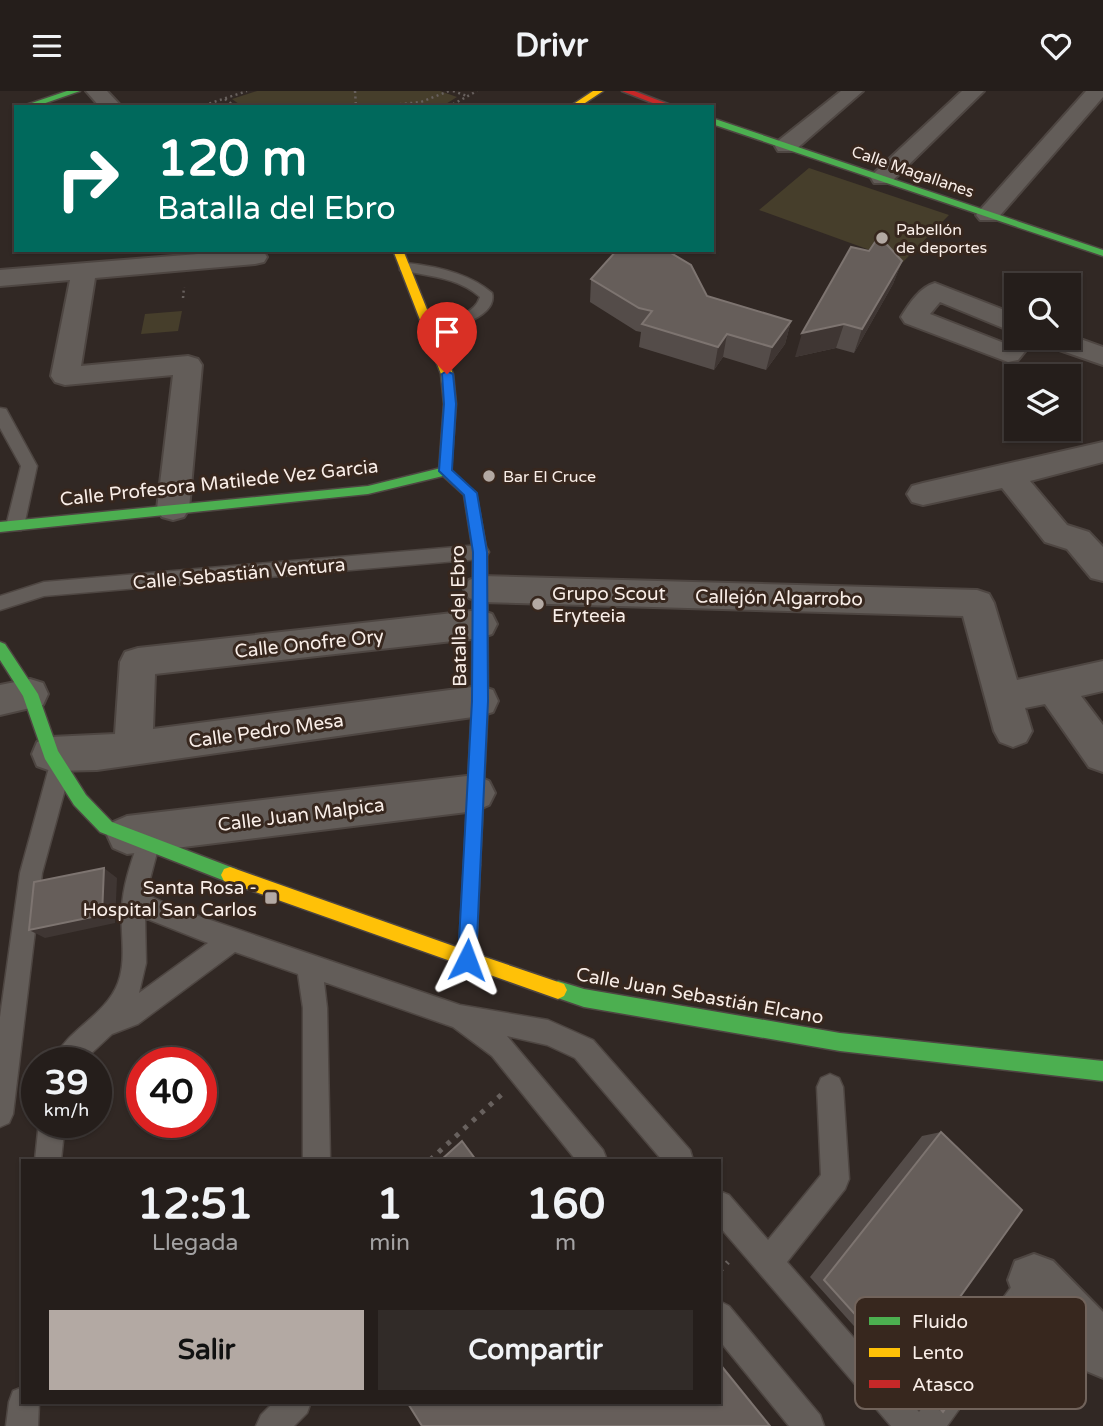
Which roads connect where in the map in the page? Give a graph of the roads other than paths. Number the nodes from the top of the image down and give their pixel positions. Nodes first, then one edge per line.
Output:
1 (76, 91) edge
2 (96, 91) edge
3 (598, 91) edge
4 (626, 91) edge
5 (853, 91) edge
6 (974, 91) edge
7 (1097, 91) edge
8 (30, 105) edge
9 (110, 105) edge
10 (576, 105) edge
11 (666, 105) edge
12 (714, 122) edge
13 (786, 146) junction
14 (882, 179) junction
15 (988, 215) junction
16 (399, 252) edge
17 (1103, 253) edge
18 (197, 256) edge
19 (256, 257) dead end
20 (405, 267) junction
21 (84, 271) junction
22 (0, 278) edge
23 (1004, 319) edge
24 (428, 326) junction
25 (1081, 349) edge
26 (1012, 350) edge
27 (1103, 357) edge
28 (0, 413) edge
29 (1103, 452) edge
30 (445, 471) junction
31 (1009, 476) junction
32 (923, 494) dead end
33 (173, 509) junction
34 (7, 527) edge
35 (480, 552) junction
36 (1103, 569) edge
37 (481, 589) junction
38 (0, 603) edge
39 (480, 624) junction
40 (0, 648) edge
41 (1103, 676) edge
42 (1053, 687) junction
43 (15, 697) edge
44 (480, 701) junction
45 (133, 748) junction
46 (1103, 755) edge
47 (55, 762) junction
48 (475, 793) junction
49 (137, 840) junction
50 (133, 901) junction
51 (233, 939) junction
52 (467, 960) junction
53 (309, 965) junction
54 (460, 1017) junction
55 (108, 1023) junction
56 (82, 1047) edge
57 (1103, 1071) edge
58 (830, 1087) dead end
59 (0, 1111) edge
60 (50, 1138) edge
61 (48, 1159) edge
62 (316, 1159) edge
63 (592, 1159) edge
64 (679, 1159) edge
65 (721, 1207) edge
66 (769, 1262) junction
67 (1034, 1280) joint
68 (1022, 1297) edge
69 (1051, 1297) edge
70 (721, 1318) edge
71 (1086, 1334) edge
72 (1103, 1351) edge
73 (855, 1361) edge
74 (24, 1404) edge
75 (294, 1404) edge
76 (896, 1409) edge
77 (940, 1409) edge
78 (22, 1426) edge
79 (272, 1426) edge
80 (809, 1426) edge
81 (911, 1426) edge
82 (928, 1426) edge

1 - 8 street
2 - 9 street
3 - 10 street
4 - 11 street
5 - 13 street
6 - 14 street
7 - 15 street
12 - 13 street, Calle Magallanes
13 - 14 street, Calle Magallanes
14 - 15 street, Calle Magallanes
15 - 17 street, Calle Magallanes
16 - 20 street
18 - 19 street
18 - 21 street
20 - 24 street
20 - 24 lane
21 - 22 street
21 - 33 street
23 - 26 street
24 - 30 street
25 - 27 street
28 - 34 lane
29 - 31 street
30 - 33 street, Calle Profesora Matilede Vez Garcia
30 - 35 street, Batalla del Ebro
31 - 32 street
31 - 36 street
33 - 34 street, Calle Profesora Matilede Vez Garcia
35 - 37 street, Batalla del Ebro
35 - 38 lane, Calle Sebastián Ventura
37 - 39 street, Batalla del Ebro
37 - 42 street, Callejón Algarrobo
39 - 44 street, Batalla del Ebro
39 - 45 street, Calle Onofre Ory
40 - 43 street, Calle Juan Sebastián Elcano
41 - 42 street, Callejón Algarrobo
42 - 46 street
43 - 47 street, Calle Juan Sebastián Elcano
44 - 45 street, Calle Pedro Mesa
44 - 48 street, Batalla del Ebro
45 - 47 street, Calle Pedro Mesa
47 - 49 street, Calle Juan Sebastián Elcano
47 - 59 lane
48 - 49 street, Calle Juan Malpica
48 - 52 street, Batalla del Ebro
49 - 50 lane
49 - 52 street, Calle Juan Sebastián Elcano
50 - 51 lane
50 - 55 lane
51 - 53 lane
51 - 55 lane
52 - 57 street, Calle Juan Sebastián Elcano
53 - 54 lane
53 - 62 lane
54 - 63 lane
54 - 64 lane
55 - 56 lane
58 - 66 lane
60 - 61 lane
65 - 66 lane
66 - 73 lane
67 - 68 lane
67 - 69 street
70 - 80 lane
71 - 72 street
74 - 78 lane
75 - 79 lane
76 - 81 lane
77 - 82 lane

